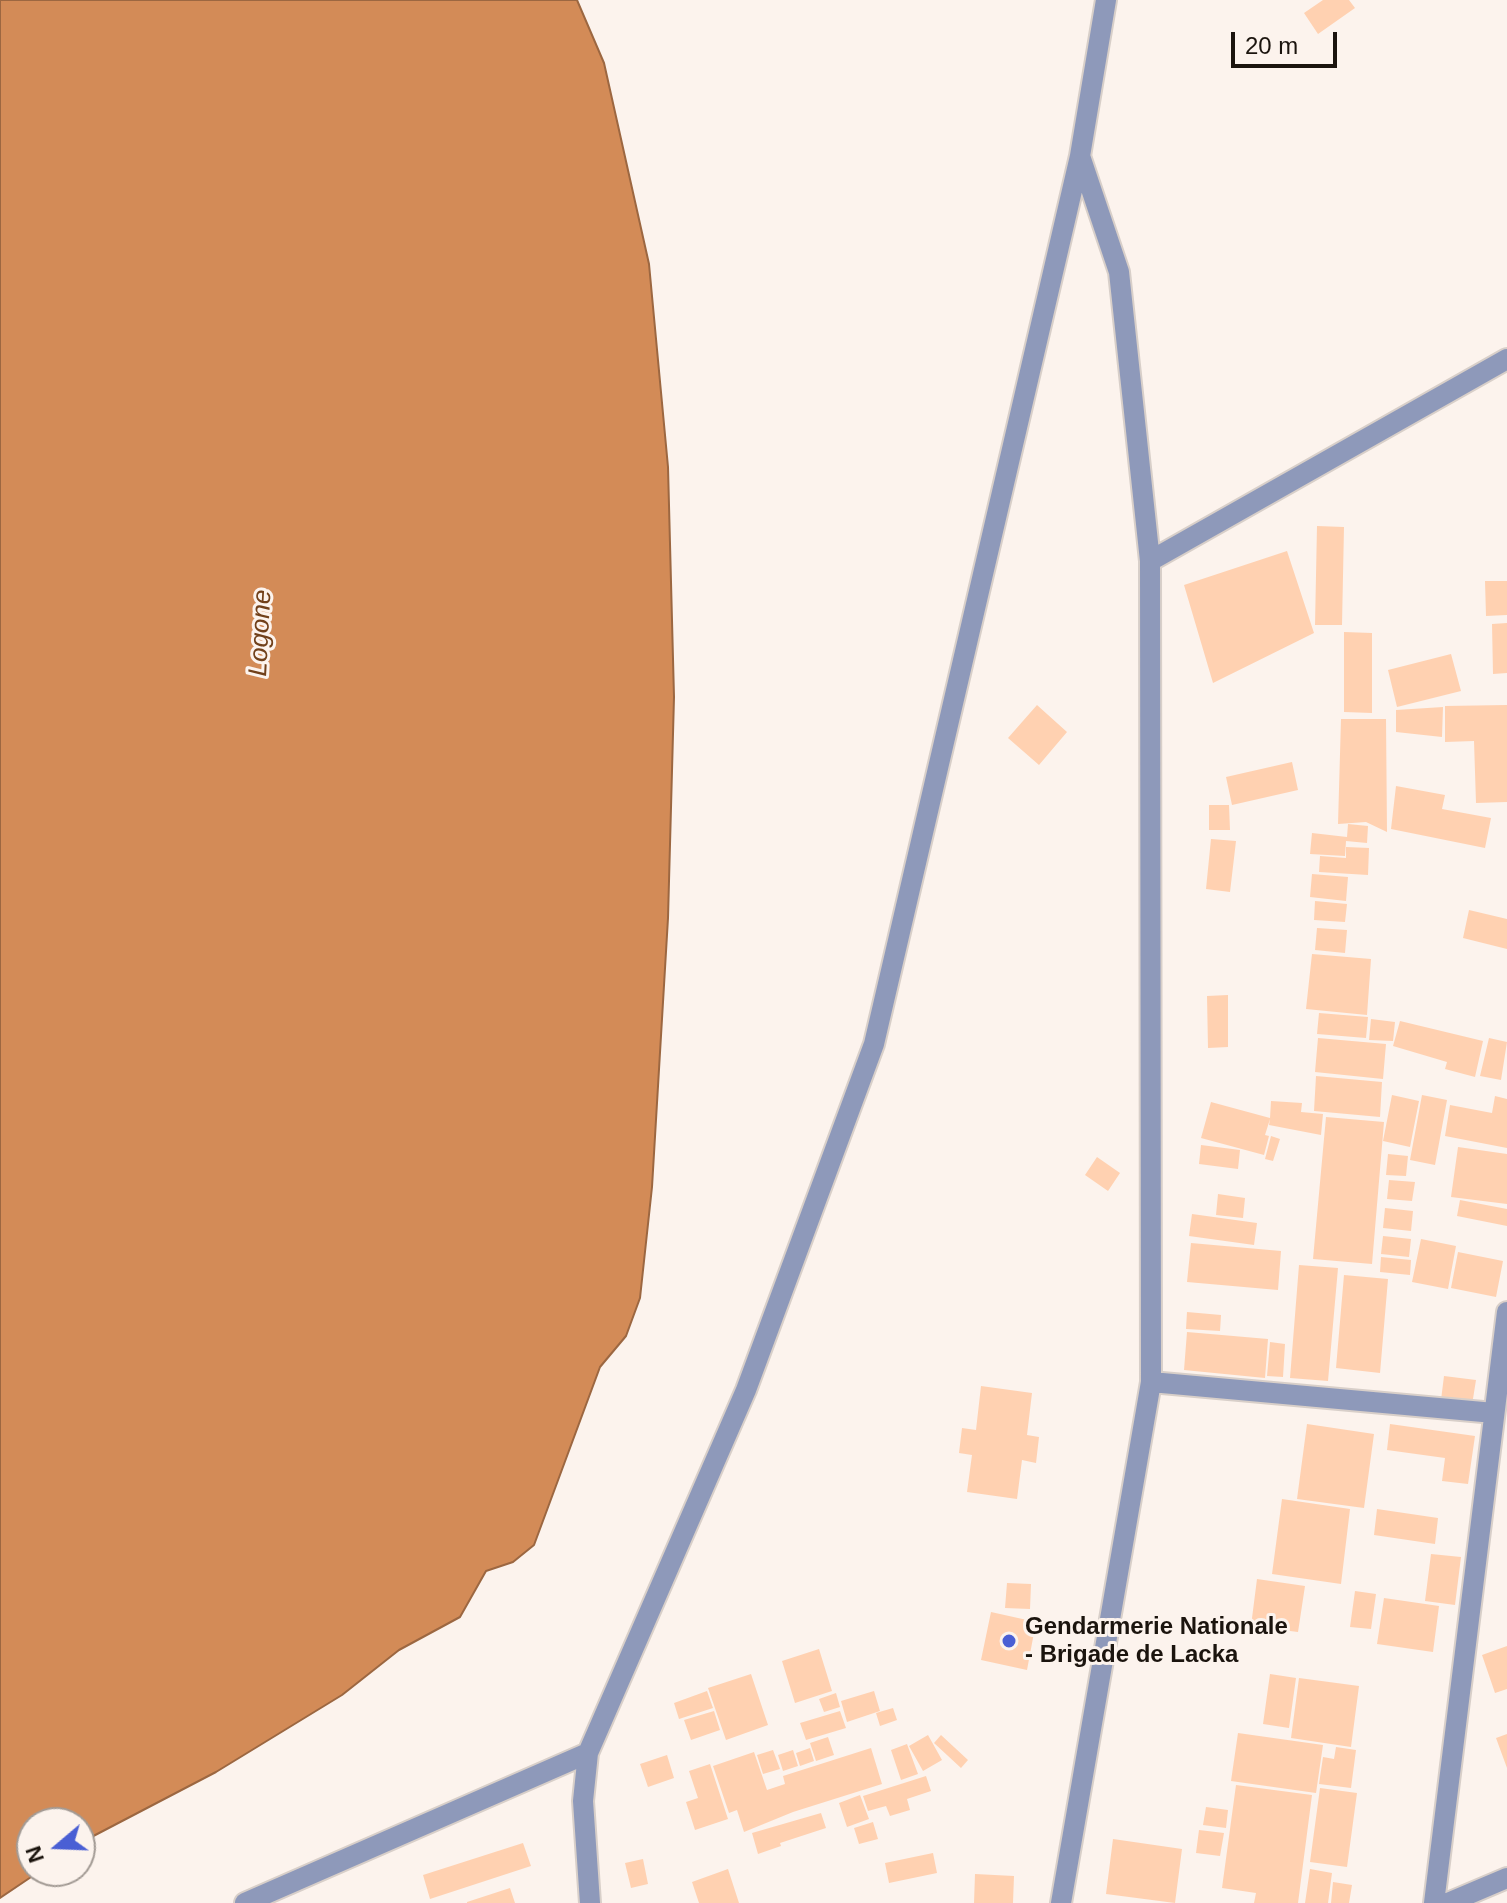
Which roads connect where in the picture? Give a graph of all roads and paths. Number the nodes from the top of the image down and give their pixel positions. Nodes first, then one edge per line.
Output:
1 (1106, 0) edge
2 (1080, 156) junction
3 (1507, 359) edge
4 (1150, 561) junction
5 (1507, 1312) edge
6 (1151, 1382) junction
7 (1494, 1413) junction
8 (588, 1753) junction
9 (1507, 1878) edge
10 (245, 1903) edge
11 (590, 1903) edge
12 (1061, 1903) edge
13 (1434, 1903) edge
14 (1448, 1903) edge

1 - 2 street
2 - 4 street
2 - 8 street
3 - 4 street
4 - 6 street
5 - 7 street
6 - 7 street
6 - 12 street
7 - 13 street
8 - 10 street
8 - 11 street
9 - 14 street

